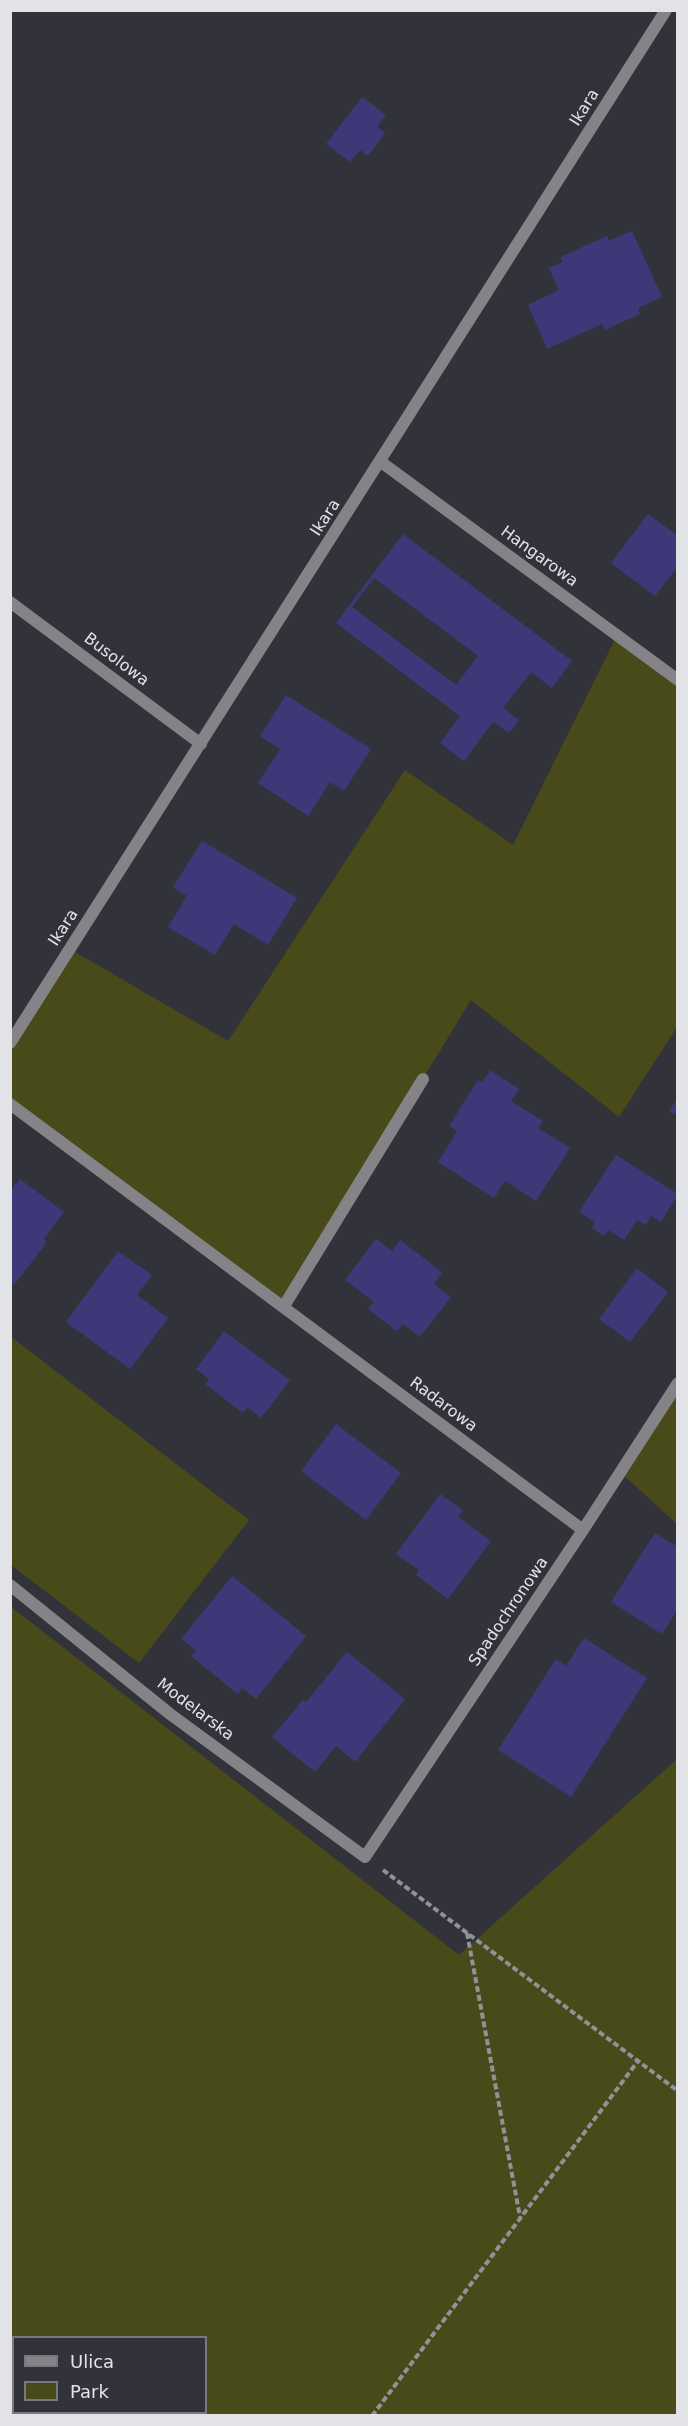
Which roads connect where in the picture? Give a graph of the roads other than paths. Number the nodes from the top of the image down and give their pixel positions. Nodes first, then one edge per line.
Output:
1 (666, 10) edge
2 (381, 462) junction
3 (10, 602) edge
4 (678, 680) edge
5 (201, 744) junction
6 (10, 1042) edge
7 (423, 1079) dead end
8 (10, 1104) edge
9 (284, 1306) junction
10 (678, 1383) edge
11 (583, 1530) junction
12 (10, 1585) edge
13 (365, 1857) joint

1 - 2 street, Ikara
2 - 4 street, Hangarowa
2 - 5 street, Ikara
3 - 5 street, Busolowa
5 - 6 street, Ikara
7 - 9 street
8 - 9 street, Radarowa
9 - 11 street, Radarowa
10 - 11 street, Spadochronowa
11 - 13 street, Spadochronowa
12 - 13 street, Modelarska

